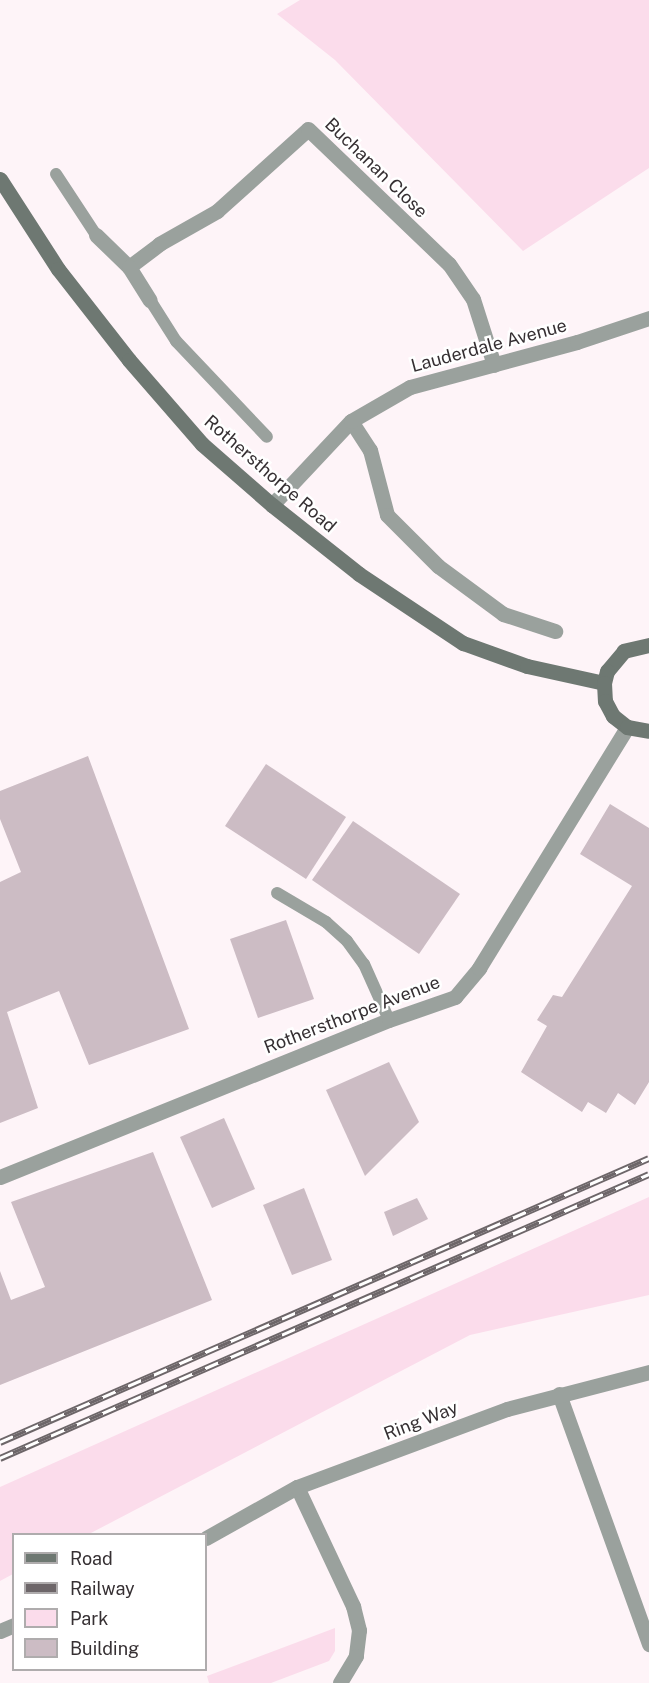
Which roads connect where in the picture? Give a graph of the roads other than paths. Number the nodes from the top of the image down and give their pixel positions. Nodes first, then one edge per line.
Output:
1 (56, 174) dead end
2 (0, 179) edge
3 (96, 234) joint
4 (129, 267) junction
5 (150, 300) joint
6 (649, 318) edge
7 (494, 365) junction
8 (351, 421) junction
9 (267, 437) dead end
10 (272, 505) junction
11 (555, 631) dead end
12 (649, 645) edge
13 (604, 683) junction
14 (627, 727) junction
15 (649, 731) edge
16 (277, 893) dead end
17 (389, 1020) junction
18 (0, 1176) edge
19 (649, 1372) edge
20 (559, 1394) junction
21 (297, 1487) junction
22 (207, 1537) edge
23 (649, 1644) edge
24 (340, 1683) edge

1 - 3 lane
2 - 10 street, Rothersthorpe Road
3 - 4 street
4 - 5 street
4 - 7 street, Buchanan Close
5 - 9 lane
6 - 7 street, Lauderdale Avenue
7 - 8 street, Lauderdale Avenue
8 - 10 street, Lauderdale Avenue
8 - 11 street
10 - 13 street, Rothersthorpe Road
12 - 13 street
13 - 14 street
14 - 15 street
14 - 17 street, Rothersthorpe Avenue
16 - 17 lane
17 - 18 street, Rothersthorpe Avenue
19 - 20 street, Ring Way
20 - 21 street, Ring Way
20 - 23 street
21 - 22 street, Ring Way
21 - 24 street

